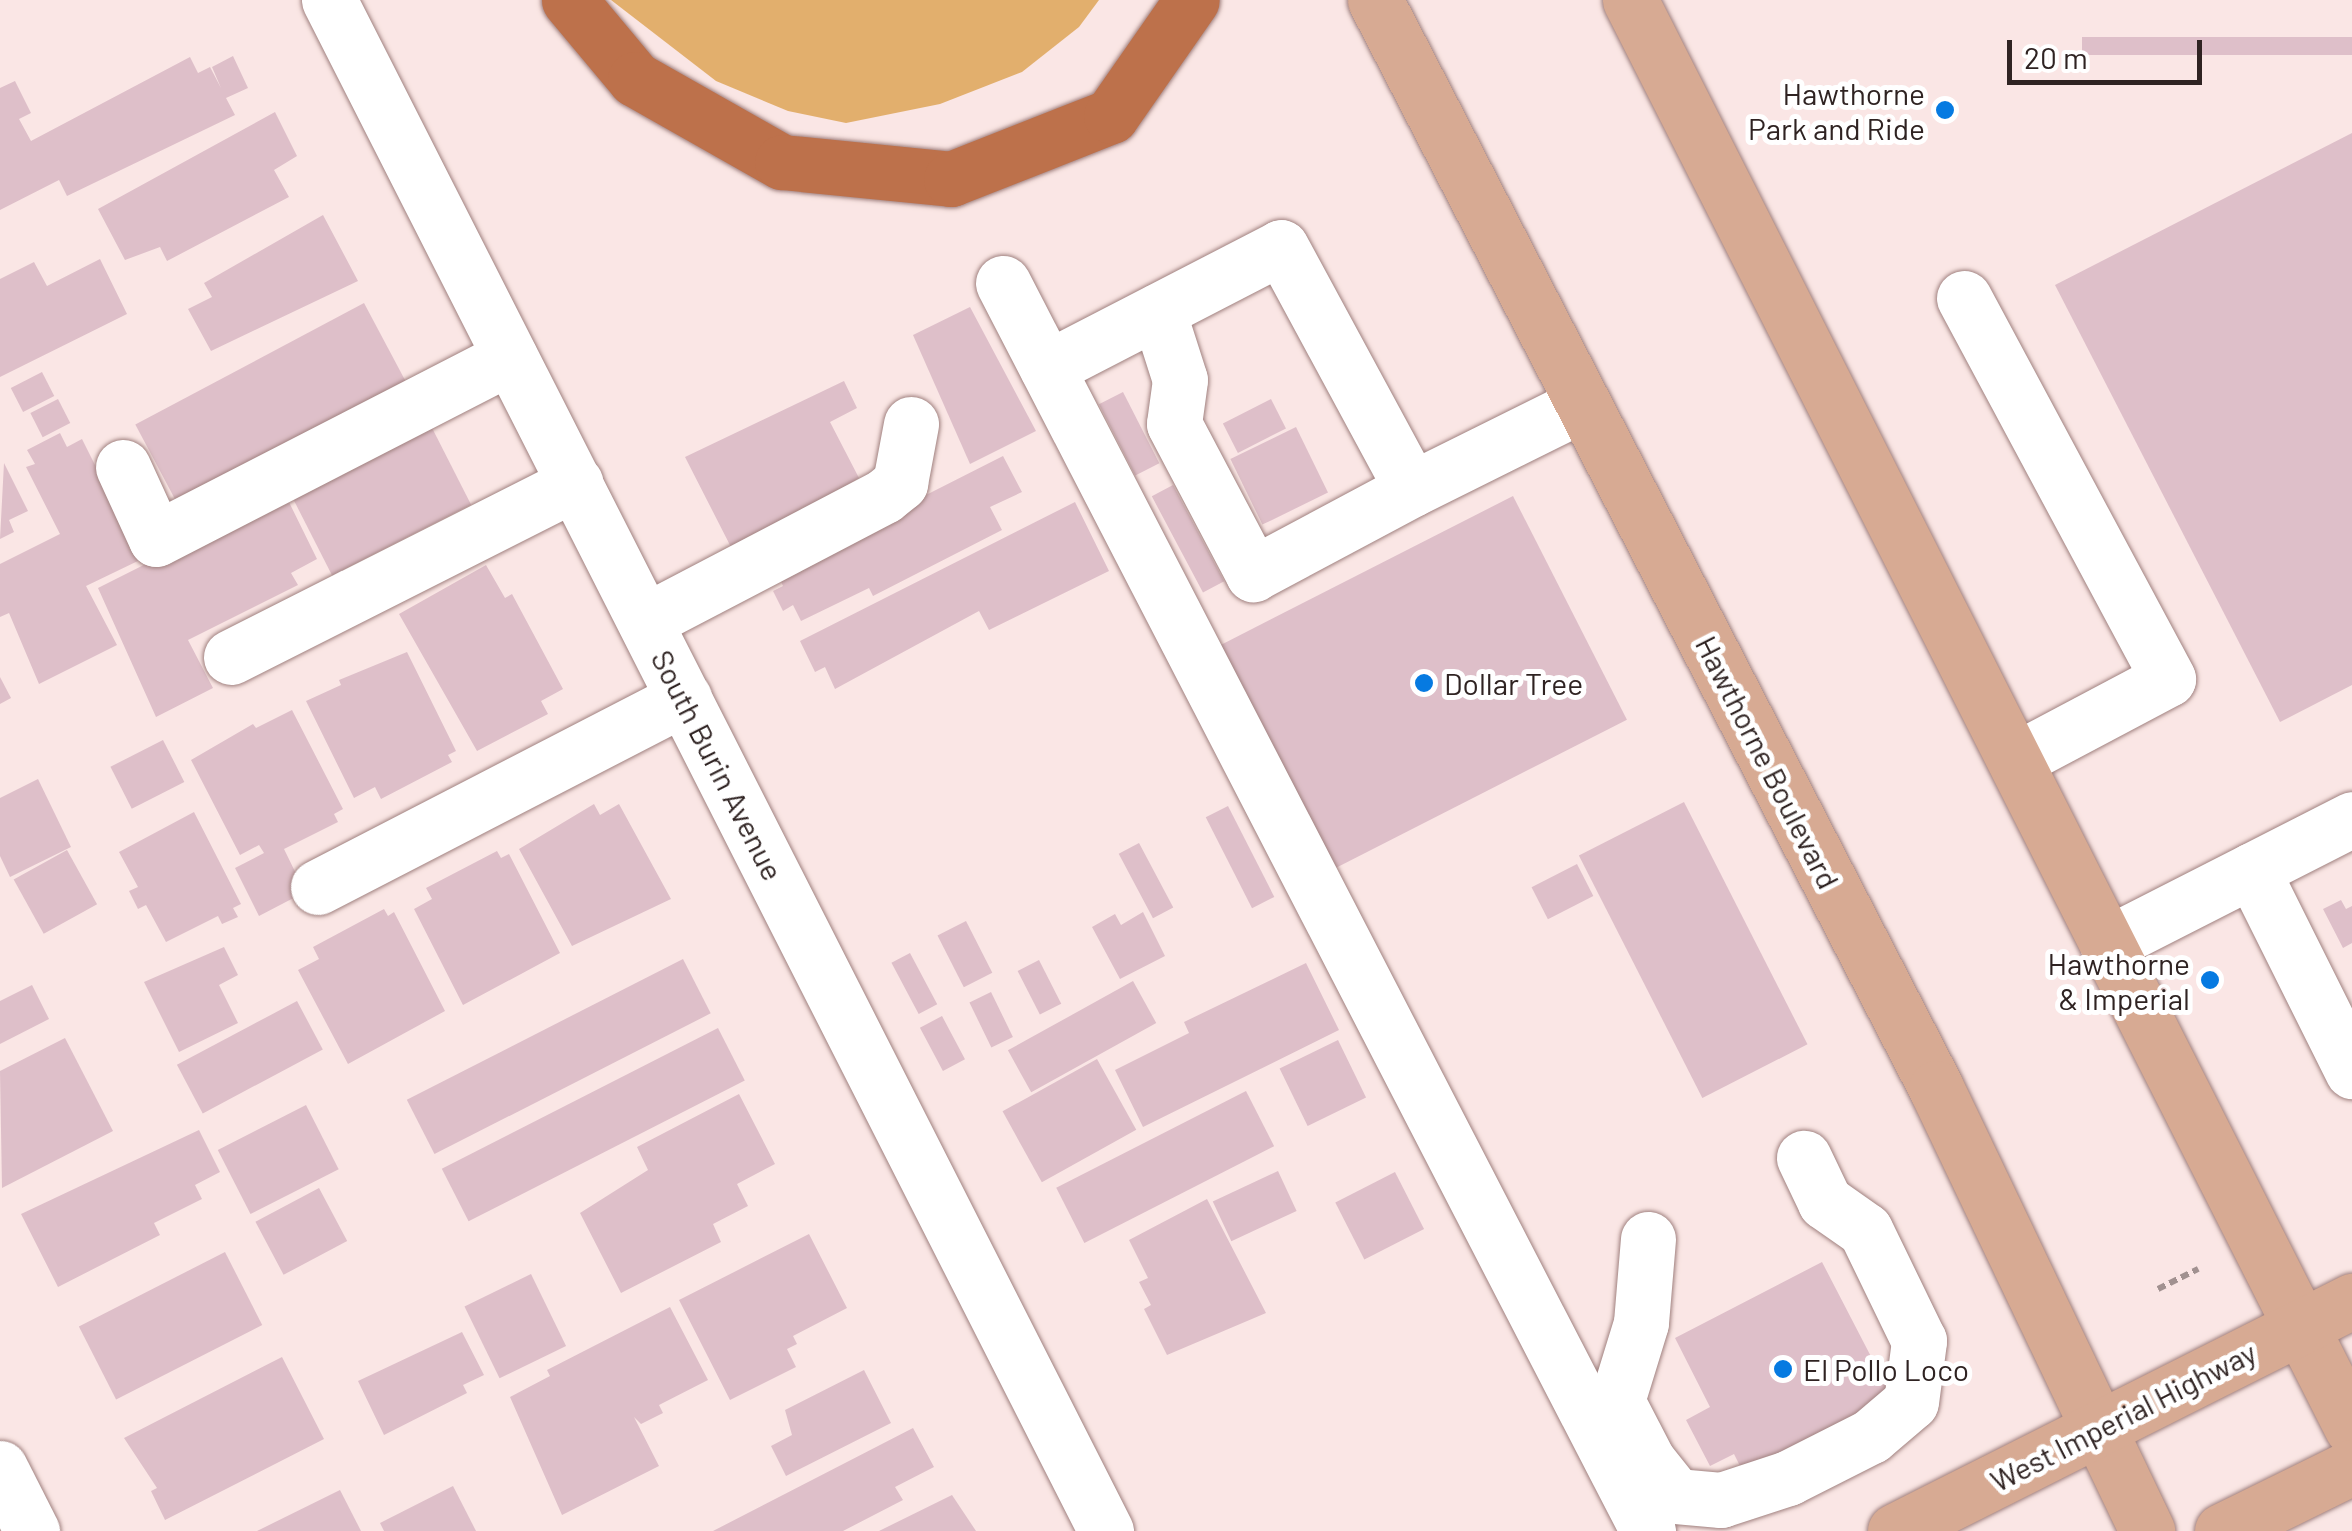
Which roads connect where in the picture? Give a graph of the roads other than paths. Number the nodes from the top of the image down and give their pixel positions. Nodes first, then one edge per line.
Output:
1 (330, 0) edge
2 (568, 0) edge
3 (1192, 0) edge
4 (1374, 0) edge
5 (1630, 0) edge
6 (1003, 283) dead end
7 (1964, 298) dead end
8 (1158, 312) junction
9 (510, 357) junction
10 (1047, 368) junction
11 (1584, 404) junction
12 (911, 424) dead end
13 (124, 467) dead end
14 (575, 482) junction
15 (1412, 489) junction
16 (645, 621) junction
17 (230, 657) dead end
18 (684, 698) junction
19 (2015, 760) junction
20 (2352, 819) edge
21 (2252, 870) junction
22 (318, 887) dead end
23 (2106, 944) junction
24 (2352, 1071) edge
25 (1804, 1158) dead end
26 (1648, 1238) dead end
27 (2352, 1302) edge
28 (2300, 1327) junction
29 (2098, 1428) junction
30 (2352, 1428) edge
31 (2352, 1467) edge
32 (0, 1468) edge
33 (32, 1531) edge
34 (1106, 1531) edge
35 (1648, 1531) edge
36 (1895, 1531) edge
37 (2148, 1531) edge
38 (2222, 1531) edge

1 - 9 street, South Burin Avenue
2 - 3 highway
4 - 11 main road, Hawthorne Boulevard
5 - 19 main road
6 - 10 street
7 - 19 street
8 - 10 street
8 - 15 street
8 - 15 street
9 - 13 street
9 - 14 street, South Burin Avenue
10 - 35 street
11 - 15 street
11 - 29 main road, Hawthorne Boulevard
12 - 16 street
14 - 16 street, South Burin Avenue
14 - 17 street
16 - 18 street, South Burin Avenue
18 - 22 street
18 - 34 street, South Burin Avenue
19 - 23 main road
20 - 21 street
21 - 23 street
21 - 24 street
23 - 28 main road
25 - 26 street
27 - 28 main road, West Imperial Highway
28 - 29 main road, West Imperial Highway
28 - 30 main road
29 - 36 main road, West Imperial Highway
29 - 37 main road, Hawthorne Boulevard
31 - 38 main road
32 - 33 street

